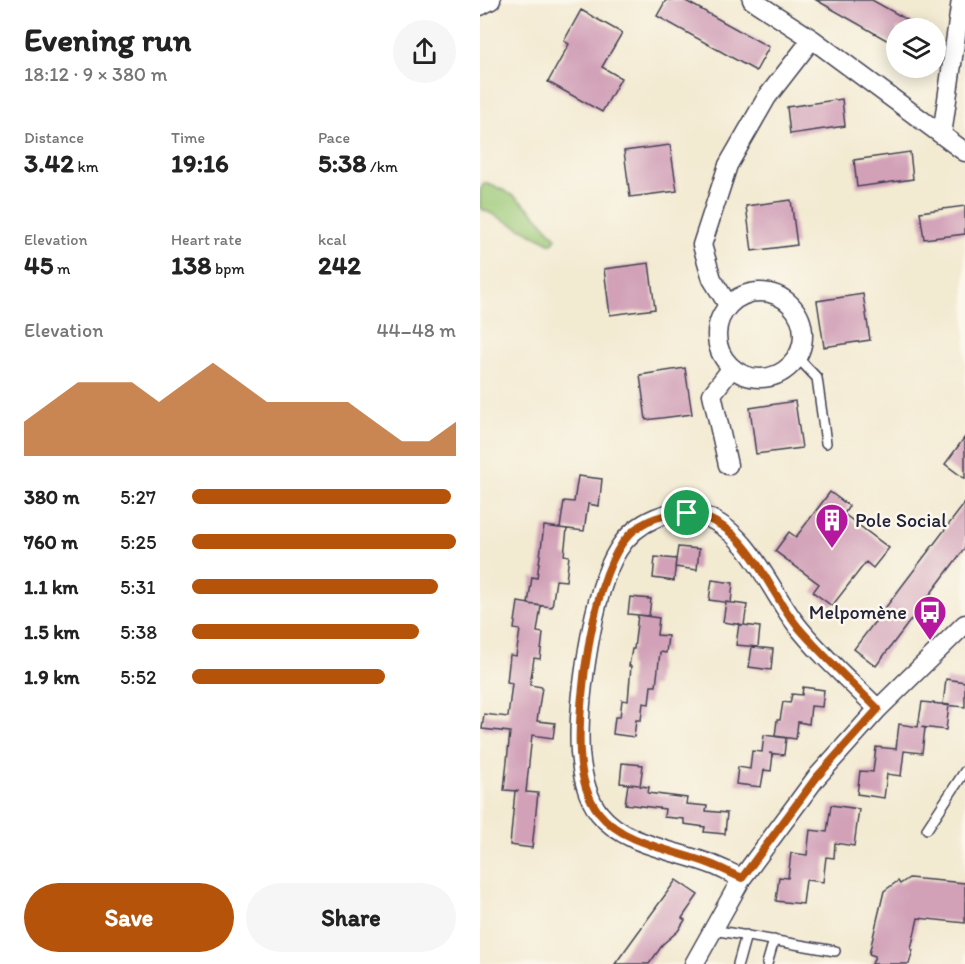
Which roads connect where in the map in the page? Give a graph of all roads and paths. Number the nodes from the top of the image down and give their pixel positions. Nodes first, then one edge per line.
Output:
1 (752, 0) edge
2 (960, 0) edge
3 (812, 39) junction
4 (942, 135) junction
5 (965, 153) edge
6 (728, 305) junction
7 (798, 358) junction
8 (730, 369) junction
9 (826, 442) dead end
10 (728, 465) dead end
11 (965, 624) edge
12 (878, 709) junction
13 (965, 771) edge
14 (927, 829) dead end
15 (742, 878) junction
16 (713, 930) junction
17 (746, 935) junction
18 (774, 940) junction
19 (835, 951) dead end
20 (694, 964) edge
21 (738, 964) edge
22 (767, 964) edge

1 - 3 street
2 - 4 street
3 - 4 street
3 - 6 street
4 - 5 street
6 - 7 street
6 - 8 street
7 - 8 street
7 - 9 lane
8 - 10 street
11 - 12 street
12 - 15 street
12 - 15 street
13 - 14 lane
15 - 16 street
16 - 17 lane
16 - 20 street
17 - 18 lane
17 - 21 lane
18 - 19 lane
18 - 22 lane

